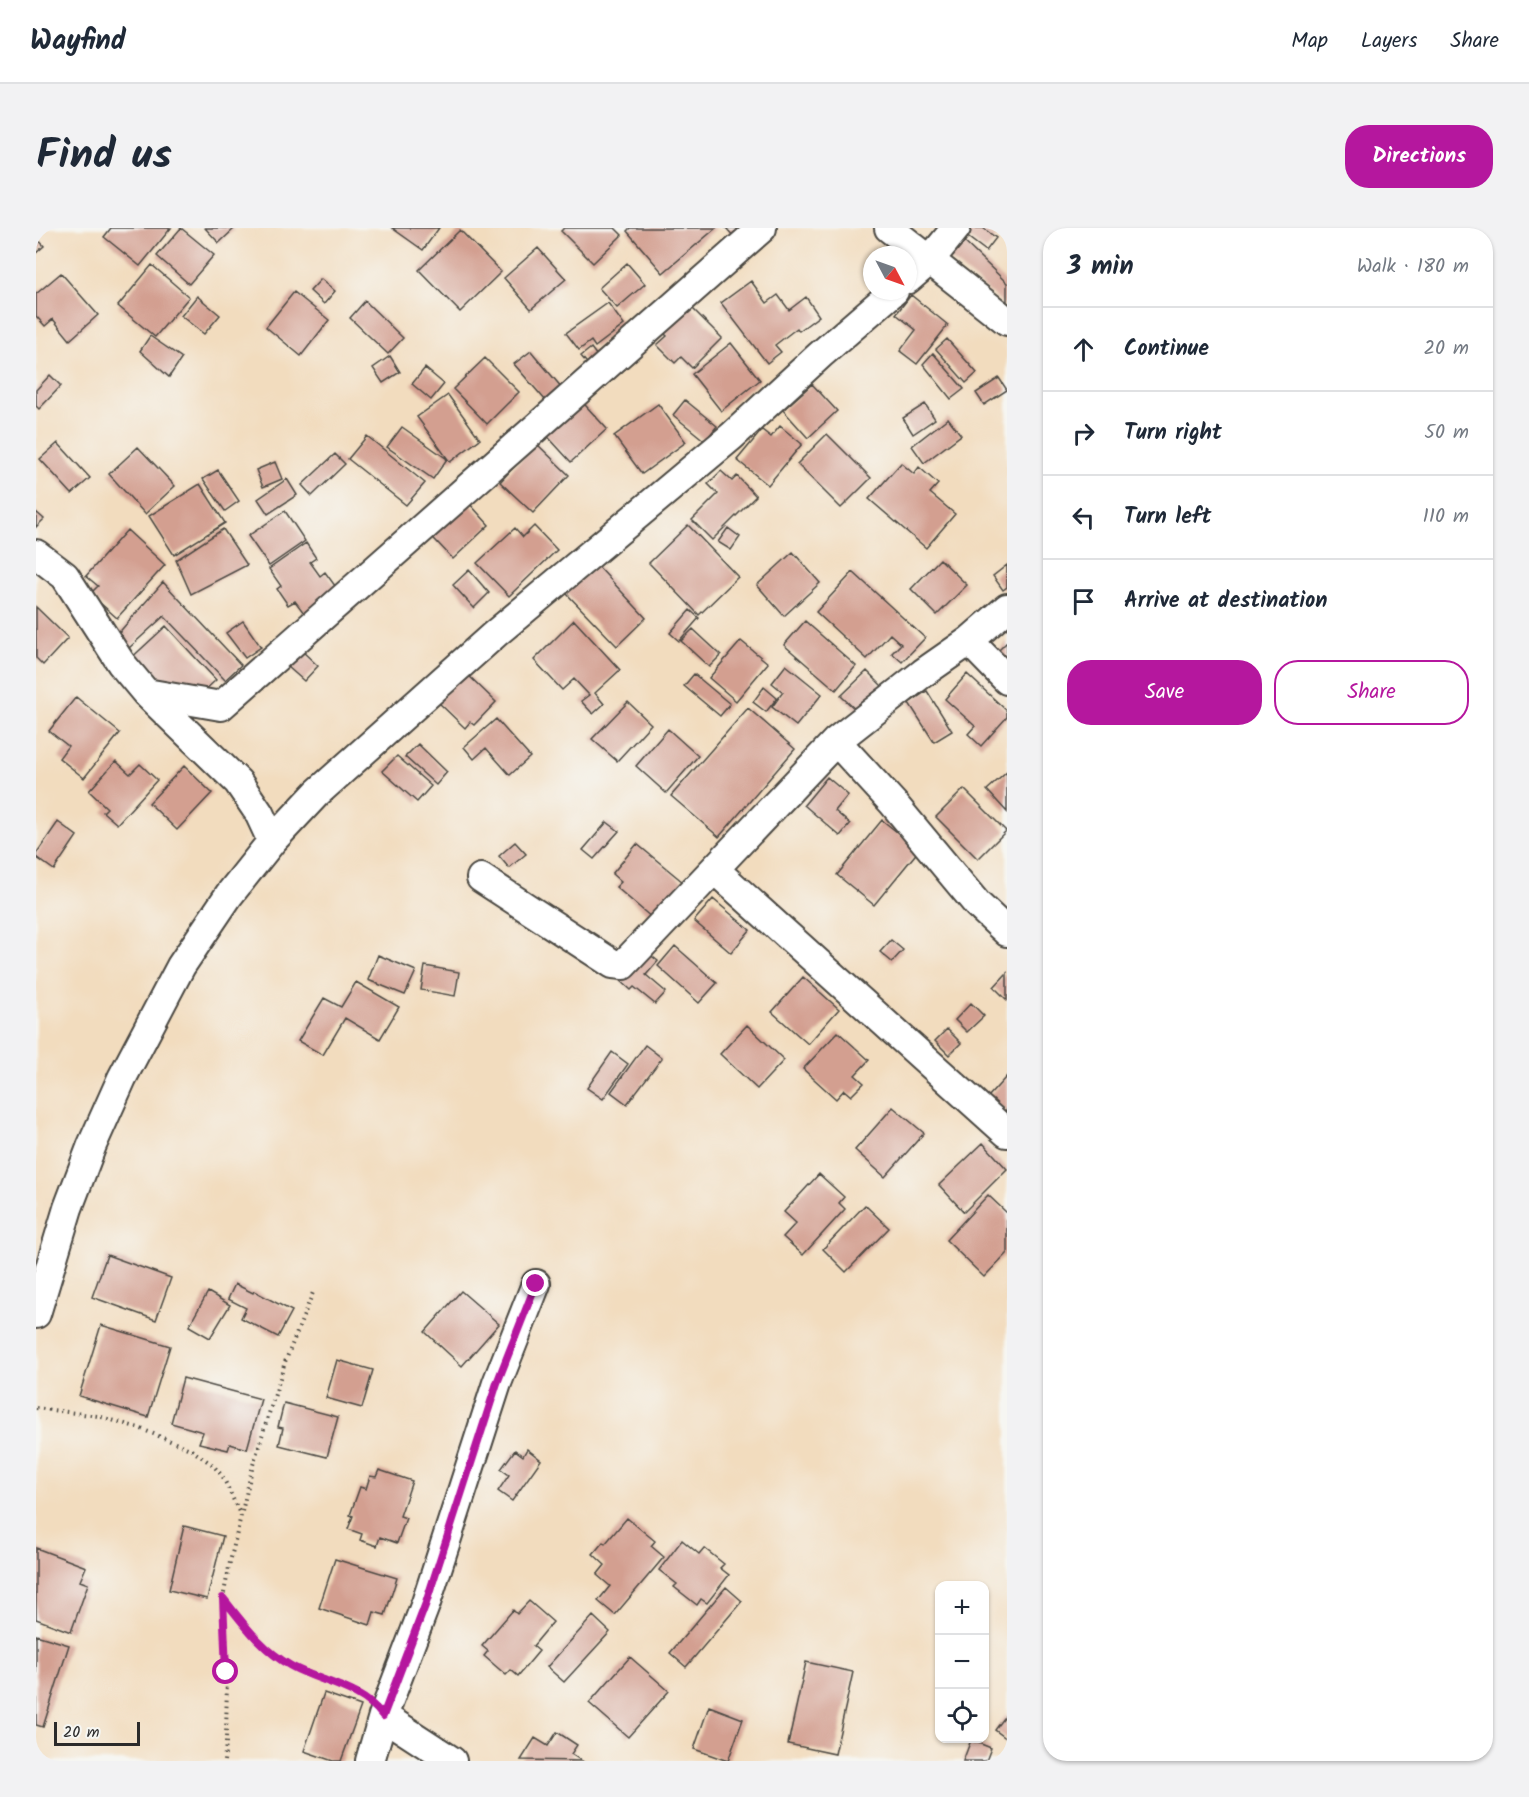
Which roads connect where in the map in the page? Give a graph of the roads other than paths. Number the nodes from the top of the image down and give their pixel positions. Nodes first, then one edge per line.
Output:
1 (762, 228) edge
2 (889, 228) edge
3 (956, 228) edge
4 (919, 270) edge
5 (884, 300) edge
6 (1007, 321) edge
7 (36, 554) edge
8 (1007, 608) edge
9 (969, 641) junction
10 (1007, 680) edge
11 (146, 693) junction
12 (836, 741) junction
13 (272, 841) junction
14 (715, 870) junction
15 (482, 878) dead end
16 (1007, 932) edge
17 (1007, 1133) edge
18 (536, 1284) dead end
19 (36, 1314) edge
20 (383, 1716) junction
21 (370, 1761) edge
22 (452, 1761) edge

1 - 11 street
2 - 4 street
3 - 4 street
4 - 6 street
5 - 13 street
7 - 11 street
8 - 9 street
9 - 10 street
9 - 12 street
11 - 13 street
12 - 14 street
12 - 16 street
13 - 19 street
14 - 15 street
14 - 17 street
18 - 20 street
20 - 21 street
20 - 22 street

